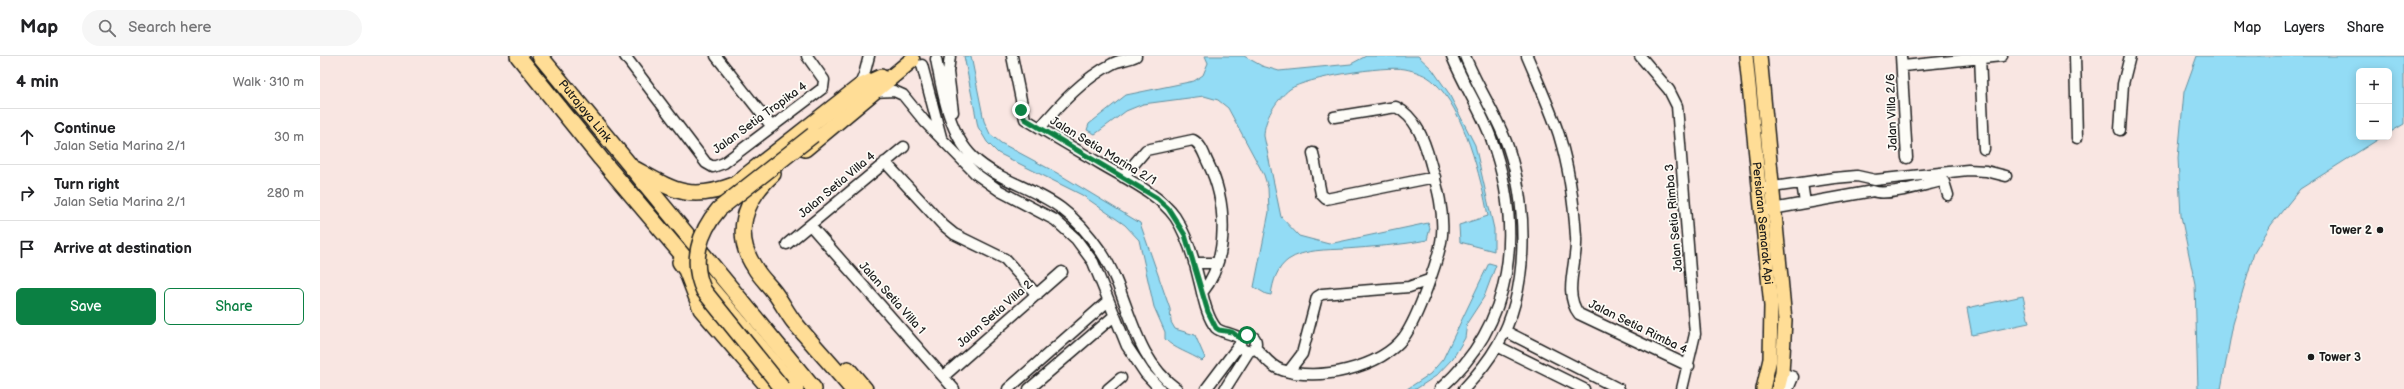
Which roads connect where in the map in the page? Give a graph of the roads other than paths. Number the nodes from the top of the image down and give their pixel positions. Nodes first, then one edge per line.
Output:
1 (518, 56) edge
2 (540, 56) edge
3 (625, 56) edge
4 (716, 56) edge
5 (807, 56) edge
6 (869, 56) edge
7 (950, 56) edge
8 (1012, 56) edge
9 (1136, 56) edge
10 (1452, 56) edge
11 (1465, 56) edge
12 (1527, 56) edge
13 (1640, 56) edge
14 (1746, 56) edge
15 (1760, 56) edge
16 (2002, 56) edge
17 (2075, 56) edge
18 (2130, 56) edge
19 (1980, 57) edge
20 (937, 58) edge
21 (911, 59) edge
22 (1902, 61) edge
23 (881, 77) junction
24 (858, 87) junction
25 (873, 92) junction
26 (1334, 117) dead end
27 (772, 127) junction
28 (1040, 128) junction
29 (956, 130) junction
30 (2120, 130) dead end
31 (941, 136) junction
32 (2077, 138) dead end
33 (904, 147) dead end
34 (1984, 149) dead end
35 (1313, 153) dead end
36 (1907, 158) dead end
37 (885, 162) junction
38 (628, 166) junction
39 (2006, 176) dead end
40 (1122, 177) junction
41 (1435, 177) junction
42 (1876, 180) junction
43 (1802, 183) junction
44 (625, 187) junction
45 (1766, 188) junction
46 (1873, 191) junction
47 (1948, 195) dead end
48 (1805, 204) junction
49 (1768, 209) junction
50 (810, 225) junction
51 (787, 244) dead end
52 (1194, 263) junction
53 (1216, 264) junction
54 (1062, 272) dead end
55 (1429, 280) junction
56 (1409, 287) junction
57 (774, 292) junction
58 (1202, 293) junction
59 (1037, 295) junction
60 (1108, 301) junction
61 (1420, 301) junction
62 (1114, 316) junction
63 (1505, 331) junction
64 (1520, 338) junction
65 (1240, 341) junction
66 (1497, 346) junction
67 (1252, 349) junction
68 (1302, 354) junction
69 (1513, 354) junction
70 (1689, 366) junction
71 (1294, 372) junction
72 (1782, 373) junction
73 (1310, 374) junction
74 (944, 376) junction
75 (1121, 378) dead end
76 (770, 389) edge
77 (783, 389) edge
78 (796, 389) edge
79 (814, 389) edge
80 (852, 389) edge
81 (865, 389) edge
82 (954, 389) edge
83 (1008, 389) edge
84 (1029, 389) edge
85 (1108, 389) edge
86 (1160, 389) edge
87 (1177, 389) edge
88 (1206, 389) edge
89 (1225, 389) edge
90 (1440, 389) edge
91 (1464, 389) edge
92 (1584, 389) edge
93 (1619, 389) edge
94 (1682, 389) edge
95 (1763, 389) edge
96 (1778, 389) edge
97 (1788, 389) edge

1 - 44 highway, Putrajaya Link
2 - 38 highway, Putrajaya Link
3 - 27 street, Jalan Setia Tropika 4
4 - 27 street
5 - 27 street, Jalan Setia Tropika 4
6 - 24 street
7 - 29 street
8 - 28 street, Jalan Setia Marina 2/1
9 - 28 street
10 - 90 street
11 - 63 street
12 - 70 street, Jalan Setia Rimba 4
13 - 70 street, Jalan Setia Rimba 3
14 - 45 main road, Persiaran Semarak Api
15 - 45 main road, Persiaran Semarak Api
16 - 19 street
17 - 32 street
18 - 30 street
19 - 22 street
19 - 34 street
20 - 21 street
20 - 29 street
21 - 23 highway
21 - 25 highway
21 - 31 street
22 - 36 street, Jalan Villa 2/6
23 - 24 highway
23 - 77 highway, bridge
24 - 38 highway
25 - 31 street
25 - 57 highway
26 - 41 street, Jalan Setia Marina 2/1
28 - 40 street, Jalan Setia Marina 2/1
29 - 87 street
31 - 60 street
33 - 37 street, Jalan Setia Villa 4
35 - 41 street
37 - 50 street, Jalan Setia Villa 4
37 - 59 street
38 - 79 highway, Putrajaya Link
39 - 42 street
40 - 52 street, Jalan Setia Marina 2/1
40 - 53 street
41 - 55 street, Jalan Setia Marina 2/1
42 - 43 street
42 - 46 street
43 - 45 street
43 - 48 street
44 - 76 highway
44 - 78 highway
45 - 49 main road, Persiaran Semarak Api
46 - 47 street
46 - 48 street
48 - 49 street
49 - 72 main road, Persiaran Semarak Api
49 - 95 main road, Persiaran Semarak Api
50 - 51 street, Jalan Setia Villa 4
50 - 74 street, Jalan Setia Villa 1
52 - 53 street
52 - 58 street, Jalan Setia Marina 2/1
53 - 58 street
54 - 59 street, Jalan Setia Villa 2
55 - 56 street
55 - 61 street, Jalan Setia Marina 2/1
56 - 61 street
56 - 68 street
57 - 80 highway
57 - 81 highway
58 - 65 street, Jalan Setia Marina 2/1
59 - 74 street, Jalan Setia Villa 2
60 - 62 street
60 - 83 street
61 - 73 street, Jalan Setia Marina 2/1
62 - 84 street
62 - 86 street
63 - 64 street
63 - 66 street
64 - 69 street
64 - 93 street
65 - 67 street, Jalan Setia Marina 2/1
65 - 88 street
66 - 69 street
66 - 91 street
67 - 71 street, Jalan Setia Marina 2/1
67 - 89 street
68 - 71 street
68 - 73 street
69 - 92 street
70 - 94 street, Jalan Setia Rimba 3
71 - 73 street, Jalan Setia Marina 2/1
72 - 96 main road, Persiaran Semarak Api
72 - 97 street
74 - 82 street, Jalan Setia Villa 1
75 - 85 street

